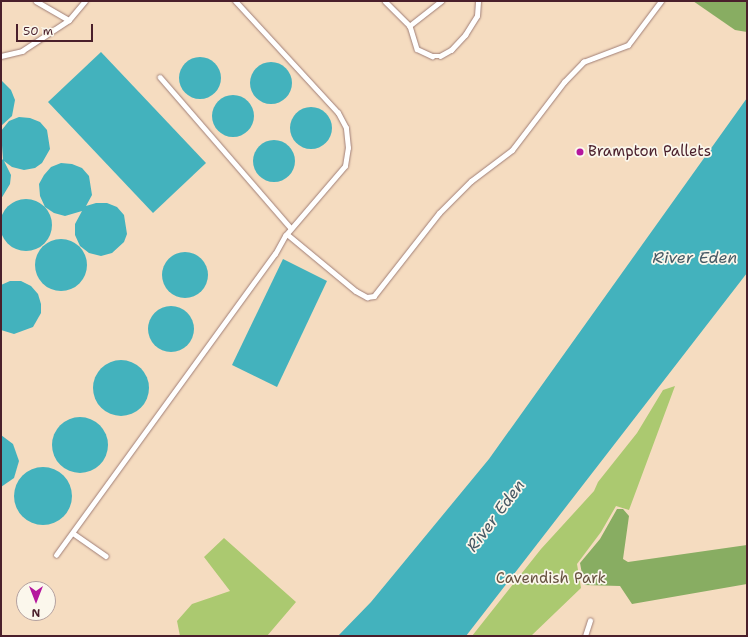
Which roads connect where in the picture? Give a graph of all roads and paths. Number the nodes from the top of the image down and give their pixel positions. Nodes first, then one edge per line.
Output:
1 (36, 1) edge
2 (85, 1) edge
3 (235, 1) edge
4 (385, 1) edge
5 (442, 1) edge
6 (478, 1) edge
7 (661, 1) edge
8 (69, 20) junction
9 (410, 26) junction
10 (1, 56) edge
11 (160, 77) dead end
12 (291, 228) junction
13 (287, 234) junction
14 (73, 533) junction
15 (56, 555) dead end
16 (106, 556) dead end
17 (590, 621) dead end
18 (585, 636) edge

1 - 8 lane
2 - 8 lane
3 - 12 lane
4 - 9 lane
5 - 9 lane
6 - 9 lane
7 - 13 lane
8 - 10 lane
11 - 12 lane
12 - 13 lane
13 - 14 lane
14 - 15 lane
14 - 16 lane
17 - 18 lane

